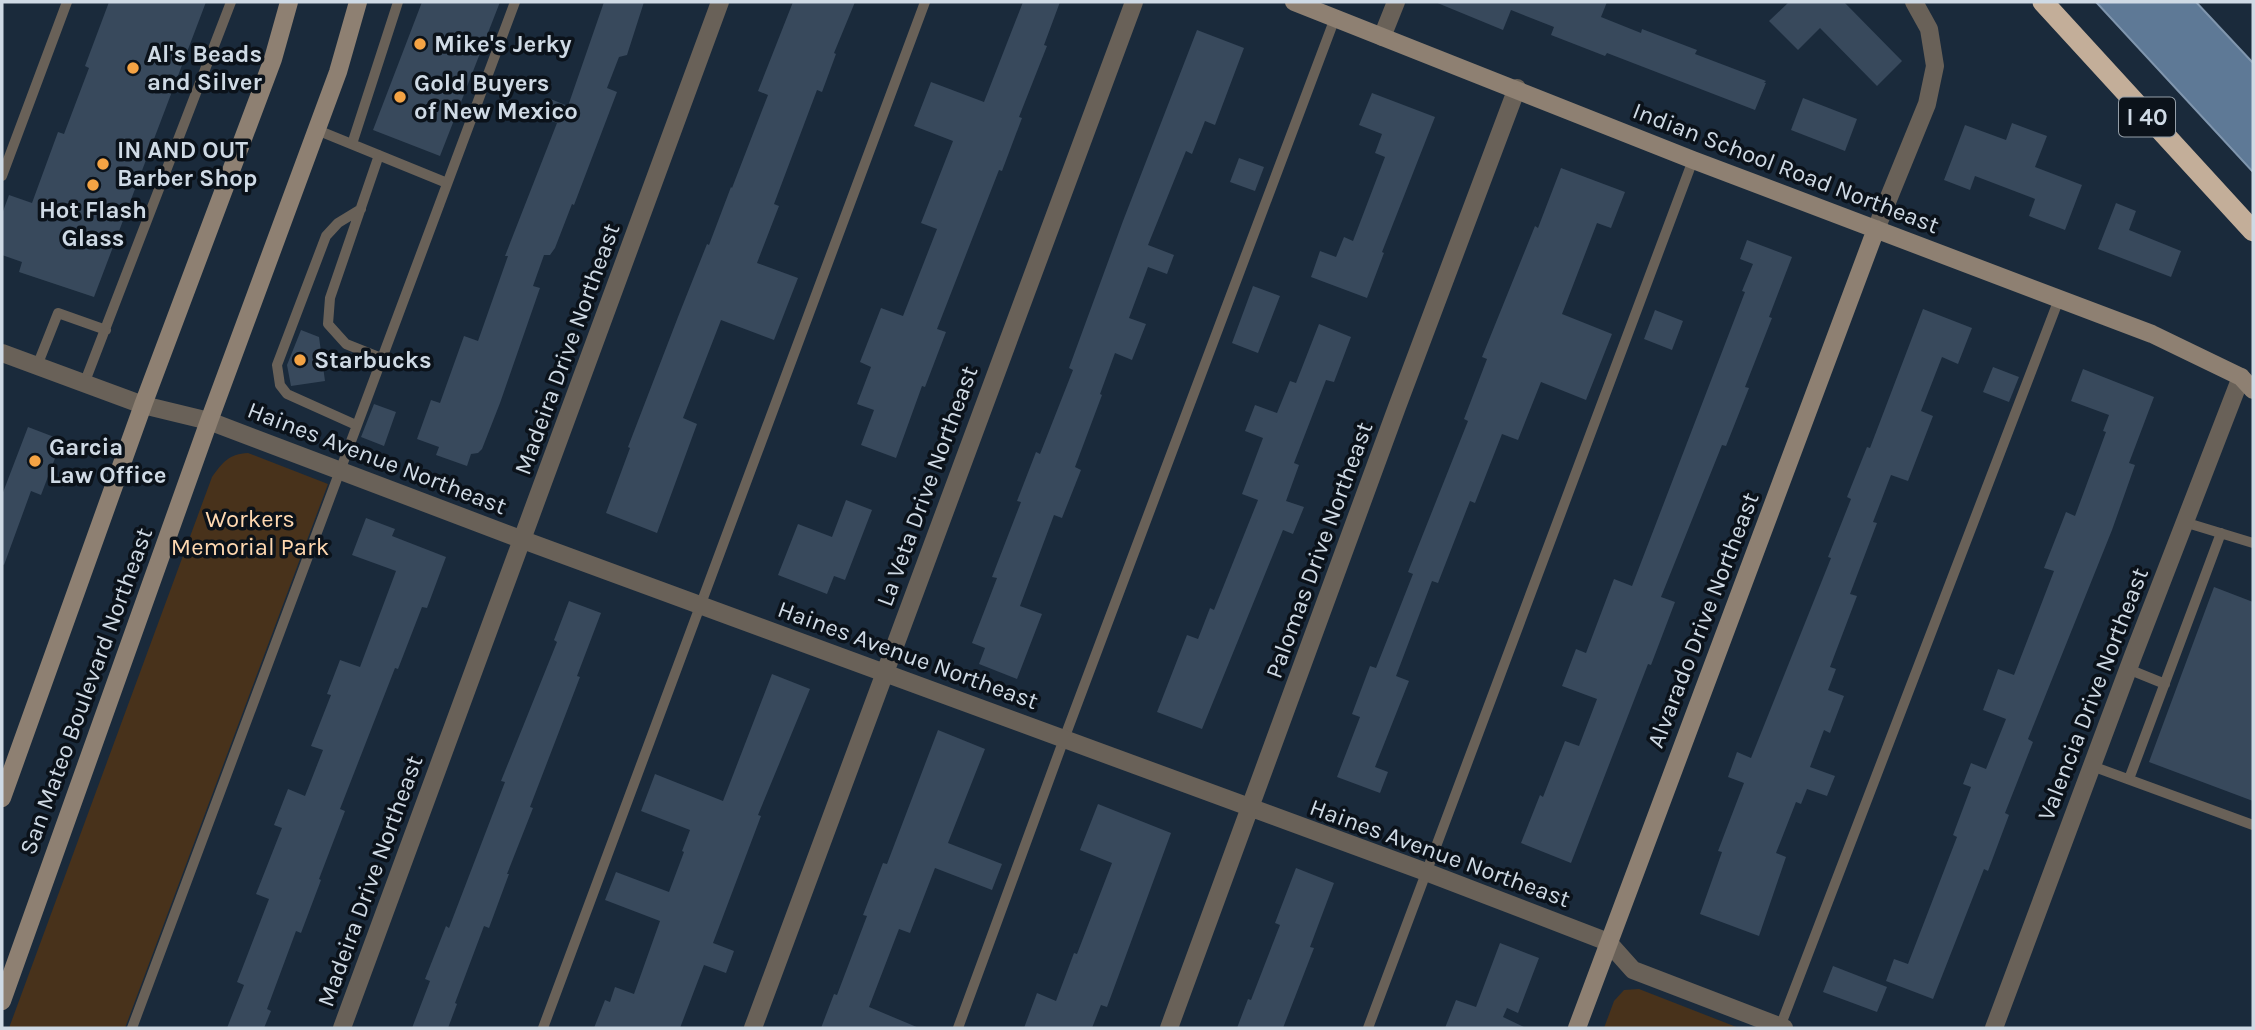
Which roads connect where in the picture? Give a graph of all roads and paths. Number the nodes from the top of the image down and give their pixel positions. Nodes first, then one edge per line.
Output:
1 (68, 2) edge
2 (231, 2) edge
3 (289, 2) edge
4 (358, 2) edge
5 (398, 2) edge
6 (515, 2) edge
7 (720, 2) edge
8 (925, 2) edge
9 (1134, 2) edge
10 (1294, 2) edge
11 (1396, 2) edge
12 (1914, 2) edge
13 (2043, 2) edge
14 (1335, 18) junction
15 (1382, 37) junction
16 (1517, 88) junction
17 (317, 130) junction
18 (352, 144) junction
19 (379, 155) junction
20 (1693, 160) junction
21 (2, 176) edge
22 (447, 183) junction
23 (361, 209) junction
24 (1876, 229) junction
25 (2253, 231) edge
26 (2059, 299) junction
27 (106, 330) junction
28 (2, 353) edge
29 (381, 358) junction
30 (37, 366) junction
31 (2247, 383) edge
32 (84, 384) junction
33 (143, 405) junction
34 (209, 421) junction
35 (356, 425) junction
36 (339, 470) junction
37 (2184, 522) junction
38 (2221, 533) junction
39 (523, 540) junction
40 (2253, 542) edge
41 (702, 605) junction
42 (2128, 669) junction
43 (884, 672) junction
44 (2165, 684) junction
45 (1064, 739) junction
46 (2092, 765) junction
47 (2129, 779) junction
48 (2, 798) edge
49 (1251, 809) junction
50 (2253, 825) edge
51 (1426, 872) junction
52 (1608, 942) junction
53 (2, 1001) edge
54 (132, 1028) edge
55 (342, 1028) edge
56 (543, 1028) edge
57 (753, 1028) edge
58 (958, 1028) edge
59 (1168, 1028) edge
60 (1368, 1028) edge
61 (1577, 1028) edge
62 (1782, 1028) edge
63 (1994, 1028) edge

1 - 21 lane
2 - 27 lane
3 - 33 main road, San Mateo Boulevard Northeast
4 - 17 main road, San Mateo Boulevard Northeast
5 - 18 lane
6 - 22 lane
7 - 39 street, Madeira Drive Northeast
8 - 41 lane
9 - 43 street, La Veta Drive Northeast
10 - 14 main road, Indian School Road Northeast
11 - 15 street
12 - 24 street
13 - 25 highway, I 40
14 - 15 main road, Indian School Road Northeast
14 - 45 lane
15 - 16 main road, Indian School Road Northeast
16 - 20 main road, Indian School Road Northeast
16 - 49 street, Palomas Drive Northeast
17 - 18 lane
17 - 34 main road, San Mateo Boulevard Northeast
18 - 19 lane
19 - 22 lane
19 - 23 lane
20 - 24 main road, Indian School Road Northeast
20 - 51 lane
22 - 29 lane
23 - 29 lane
23 - 35 lane
24 - 26 main road, Indian School Road Northeast
24 - 52 main road, Alvarado Drive Northeast
26 - 31 main road, Indian School Road Northeast
26 - 62 lane
27 - 30 lane
27 - 32 lane
28 - 30 street, Haines Avenue Northeast
29 - 35 lane
30 - 32 street, Haines Avenue Northeast
31 - 37 street, Valencia Drive Northeast
32 - 33 street, Haines Avenue Northeast
33 - 34 street, Haines Avenue Northeast
33 - 48 main road, San Mateo Boulevard Northeast
34 - 36 street, Haines Avenue Northeast
34 - 53 main road, San Mateo Boulevard Northeast
35 - 36 lane
36 - 39 street, Haines Avenue Northeast
36 - 54 lane
37 - 38 lane
37 - 42 street, Valencia Drive Northeast
38 - 40 lane
38 - 44 lane
39 - 41 street, Haines Avenue Northeast
39 - 55 street, Madeira Drive Northeast
41 - 43 street, Haines Avenue Northeast
41 - 56 lane
42 - 44 lane
42 - 46 street, Valencia Drive Northeast
43 - 45 street, Haines Avenue Northeast
43 - 57 street, La Veta Drive Northeast
44 - 47 lane
45 - 49 street, Haines Avenue Northeast
45 - 58 lane
46 - 47 lane
46 - 63 street, Valencia Drive Northeast
47 - 50 lane
49 - 51 street, Haines Avenue Northeast
49 - 59 street, Palomas Drive Northeast
51 - 52 street, Haines Avenue Northeast
51 - 60 lane
52 - 61 main road, Alvarado Drive Northeast
52 - 62 street, Haines Avenue Northeast

